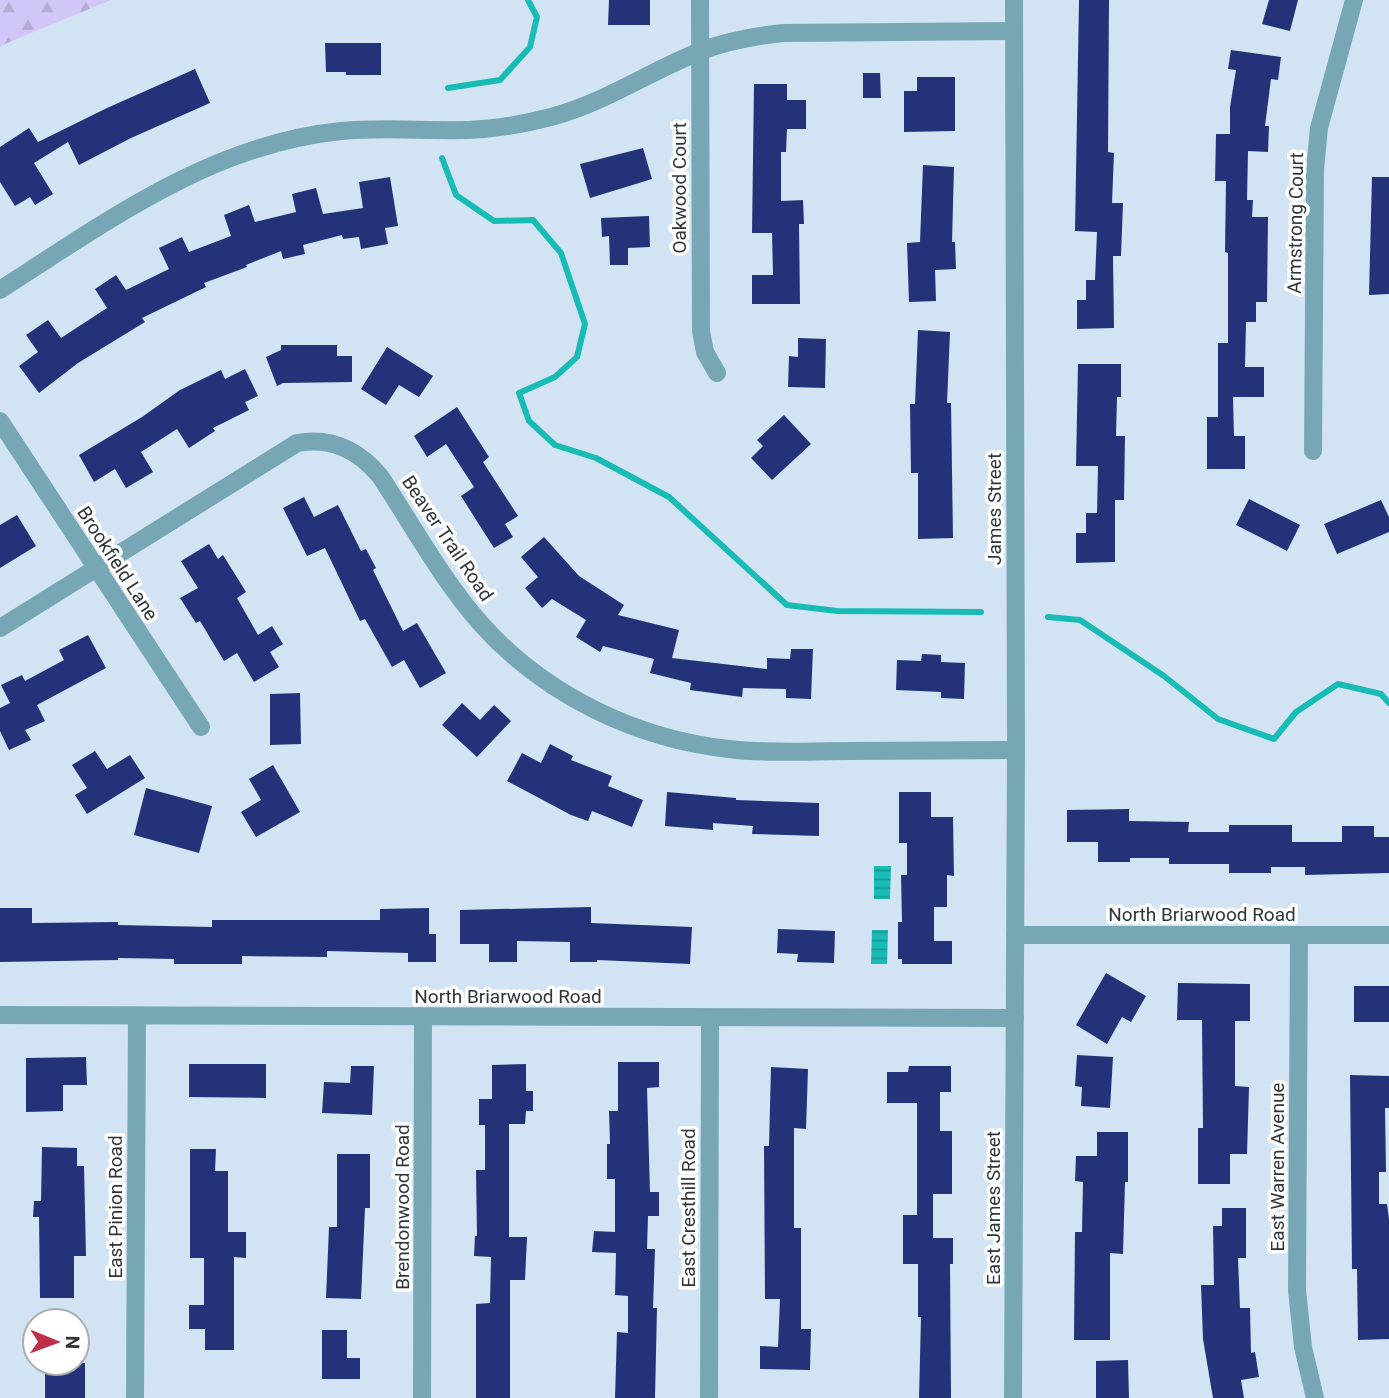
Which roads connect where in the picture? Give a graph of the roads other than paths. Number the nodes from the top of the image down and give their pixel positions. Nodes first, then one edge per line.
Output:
1 (700, 0) edge
2 (1014, 0) edge
3 (1354, 0) edge
4 (1014, 31) junction
5 (700, 51) junction
6 (0, 290) edge
7 (717, 373) dead end
8 (0, 421) edge
9 (1313, 452) dead end
10 (95, 567) junction
11 (0, 628) edge
12 (201, 727) dead end
13 (1016, 750) junction
14 (1015, 935) junction
15 (1299, 935) junction
16 (1389, 935) edge
17 (0, 1015) edge
18 (137, 1016) junction
19 (423, 1017) junction
20 (710, 1018) junction
21 (1015, 1018) junction
22 (135, 1398) edge
23 (422, 1398) edge
24 (709, 1398) edge
25 (1013, 1398) edge
26 (1315, 1398) edge

1 - 5 street, Oakwood Court
2 - 4 street, James Street
3 - 9 street, Armstrong Court
4 - 5 street
4 - 13 street, James Street
5 - 6 street
5 - 7 street, Oakwood Court
8 - 10 street, Brookfield Lane
10 - 11 street, Beaver Trail Road
10 - 12 street, Brookfield Lane
10 - 13 street, Beaver Trail Road
13 - 14 street, James Street
14 - 15 street, North Briarwood Road
14 - 21 street, James Street
15 - 16 street, North Briarwood Road
15 - 26 street, East Warren Avenue
17 - 18 street, North Briarwood Road
18 - 19 street, North Briarwood Road
18 - 22 street, East Pinion Road
19 - 20 street, North Briarwood Road
19 - 23 street, Brendonwood Road
20 - 21 street, North Briarwood Road
20 - 24 street, East Cresthill Road
21 - 25 street, East James Street

